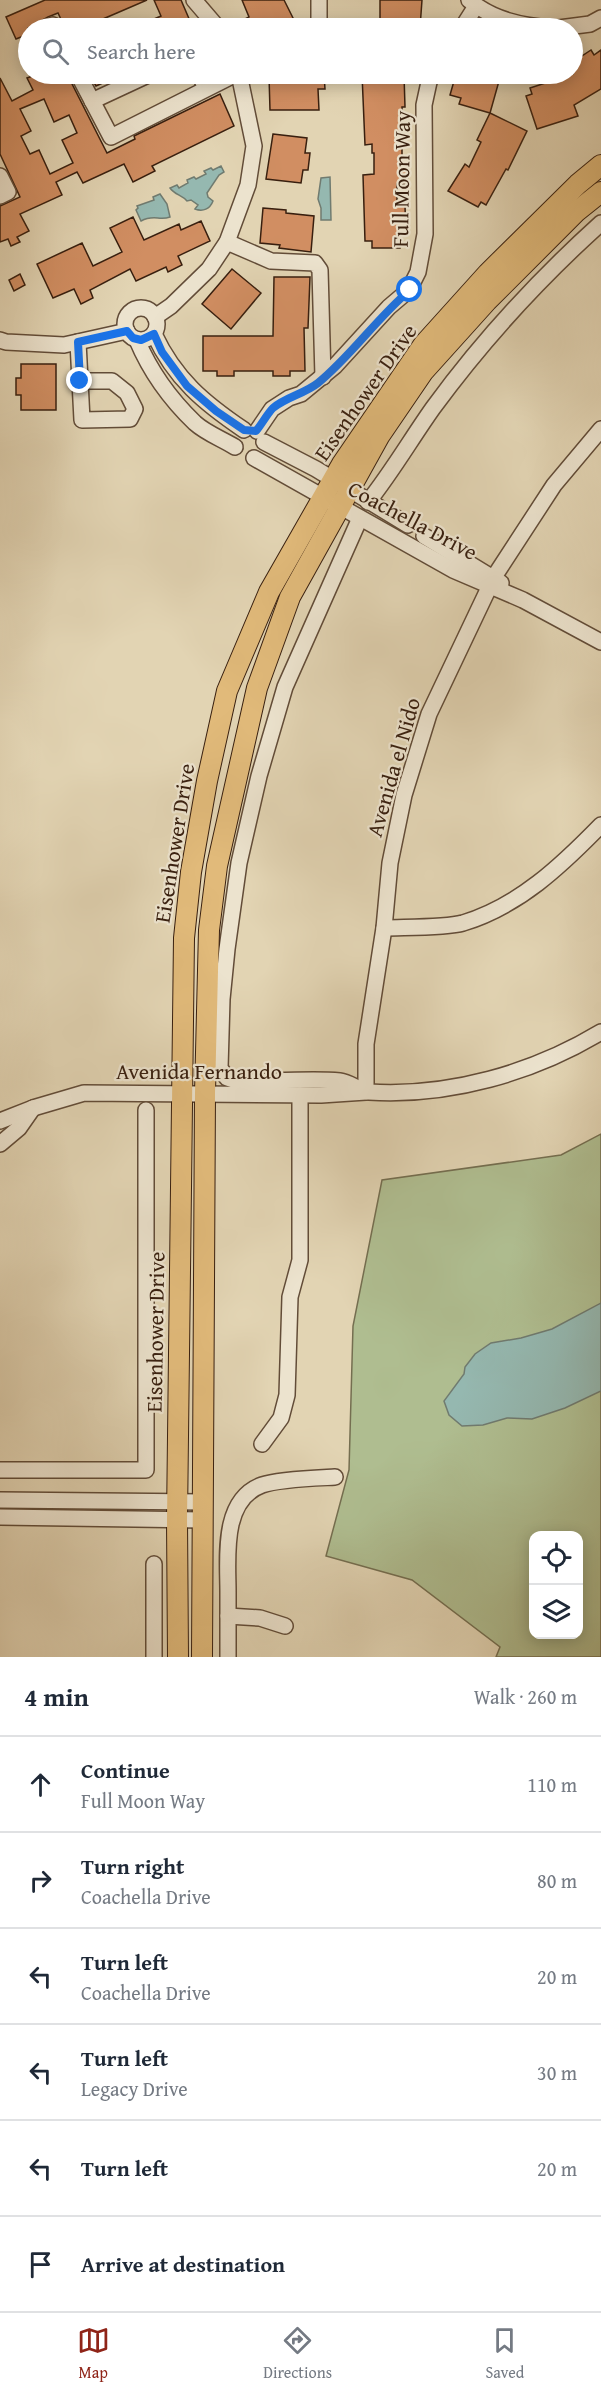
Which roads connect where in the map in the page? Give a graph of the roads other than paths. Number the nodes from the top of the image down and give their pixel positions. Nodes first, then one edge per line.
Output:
1 (194, 0) edge
2 (319, 0) edge
3 (472, 3) edge
4 (209, 18) edge
5 (319, 18) edge
6 (466, 18) edge
7 (500, 18) edge
8 (601, 18) edge
9 (583, 25) edge
10 (83, 84) edge
11 (129, 84) edge
12 (204, 84) edge
13 (215, 84) edge
14 (240, 84) edge
15 (429, 84) edge
16 (206, 88) junction
17 (92, 101) junction
18 (601, 165) edge
19 (0, 176) edge
20 (601, 192) edge
21 (0, 196) edge
22 (601, 223) edge
23 (227, 242) junction
24 (155, 317) junction
25 (154, 334) junction
26 (132, 335) junction
27 (0, 340) edge
28 (78, 342) junction
29 (323, 377) junction
30 (80, 381) dead end
31 (192, 390) junction
32 (179, 405) junction
33 (601, 429) edge
34 (255, 434) junction
35 (235, 447) junction
36 (254, 458) junction
37 (328, 488) junction
38 (345, 499) junction
39 (368, 502) junction
40 (360, 518) junction
41 (408, 525) dead end
42 (424, 536) dead end
43 (441, 545) junction
44 (433, 559) junction
45 (492, 581) junction
46 (601, 642) edge
47 (601, 825) edge
48 (384, 928) junction
49 (601, 1032) edge
50 (366, 1092) junction
51 (205, 1093) junction
52 (181, 1094) junction
53 (300, 1095) junction
54 (33, 1108) junction
55 (146, 1110) dead end
56 (0, 1121) edge
57 (0, 1144) edge
58 (262, 1444) dead end
59 (0, 1470) edge
60 (335, 1477) dead end
61 (0, 1500) edge
62 (90, 1501) junction
63 (178, 1511) junction
64 (202, 1511) junction
65 (0, 1517) edge
66 (90, 1518) junction
67 (154, 1564) dead end
68 (228, 1616) junction
69 (285, 1626) dead end
70 (154, 1657) edge
71 (178, 1657) edge
72 (202, 1657) edge
73 (228, 1657) edge

1 - 4 street
2 - 5 street
3 - 6 street
3 - 7 street
8 - 9 street
10 - 17 street
11 - 17 street
12 - 16 street
13 - 16 street
14 - 23 street
15 - 29 street, Full Moon Way
16 - 17 street
18 - 37 main road, Eisenhower Drive
19 - 21 street
20 - 38 main road, Eisenhower Drive
22 - 39 street
23 - 24 street
23 - 29 street
24 - 25 street
24 - 26 street
25 - 26 street
25 - 31 street, Coachella Drive
26 - 28 street
26 - 32 street, Coachella Drive
27 - 28 street
28 - 30 street
29 - 34 street, Full Moon Way
31 - 32 street
31 - 34 street, Coachella Drive
32 - 35 street, Coachella Drive
33 - 45 street, Avenida el Nido
34 - 35 street
34 - 36 street
34 - 37 street, Coachella Drive
35 - 36 street, Coachella Drive
36 - 37 street, Coachella Drive
37 - 38 street, Coachella Drive
37 - 52 main road, Eisenhower Drive
38 - 39 street, Coachella Drive
38 - 40 street, Coachella Drive
38 - 51 main road, Eisenhower Drive
39 - 41 street, Coachella Drive
40 - 44 street, Coachella Drive
40 - 50 street, Avenida Fernando
42 - 43 street, Coachella Drive
43 - 44 street
43 - 45 street, Coachella Drive
44 - 45 street, Coachella Drive
45 - 46 street, Coachella Drive
45 - 48 street, Avenida el Nido
47 - 48 street
48 - 50 street, Avenida el Nido
49 - 50 street, Avenida Fernando
50 - 53 street, Avenida Fernando
51 - 52 street, Avenida Fernando
51 - 53 street, Avenida Fernando
51 - 64 main road, Eisenhower Drive
52 - 54 street, Avenida Fernando
52 - 63 main road, Eisenhower Drive
53 - 58 street
54 - 56 street, Avenida Fernando
54 - 57 street
55 - 59 street
60 - 68 street
61 - 62 street
62 - 63 street
62 - 66 street
63 - 64 street
63 - 66 street
63 - 71 main road, Eisenhower Drive
64 - 72 main road, Eisenhower Drive
65 - 66 street
67 - 70 street
68 - 69 street
68 - 73 street

